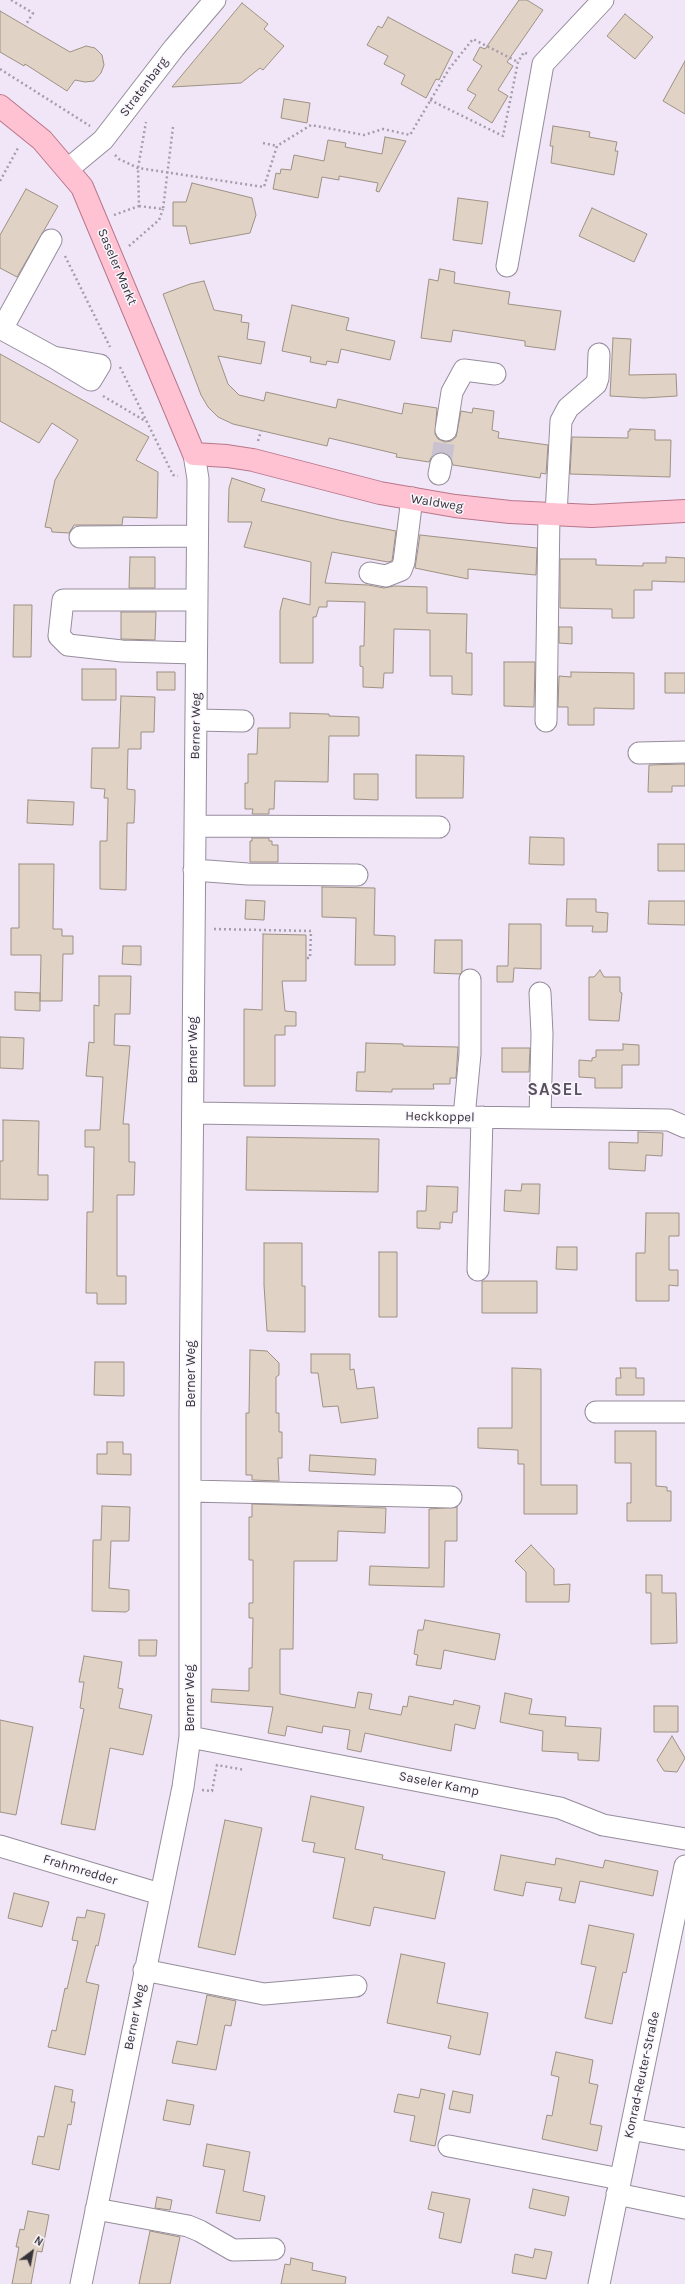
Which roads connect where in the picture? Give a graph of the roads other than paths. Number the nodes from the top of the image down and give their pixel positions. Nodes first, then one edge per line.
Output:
1 (215, 0) edge
2 (603, 0) edge
3 (0, 106) edge
4 (68, 169) junction
5 (51, 240) dead end
6 (506, 266) dead end
7 (1, 328) edge
8 (600, 354) dead end
9 (495, 374) dead end
10 (91, 380) road end
11 (446, 430) tunnel mouth
12 (194, 454) junction
13 (412, 498) junction
14 (685, 512) edge
15 (553, 514) junction
16 (198, 536) junction
17 (80, 538) dead end
18 (370, 573) dead end
19 (197, 600) junction
20 (196, 653) junction
21 (196, 720) junction
22 (243, 721) dead end
23 (546, 721) dead end
24 (685, 752) edge
25 (639, 753) dead end
26 (195, 826) junction
27 (439, 827) dead end
28 (194, 870) junction
29 (357, 875) dead end
30 (470, 980) dead end
31 (540, 993) dead end
32 (193, 1113) junction
33 (473, 1117) junction
34 (540, 1118) junction
35 (685, 1127) edge
36 (478, 1270) dead end
37 (596, 1412) dead end
38 (685, 1412) edge
39 (190, 1491) junction
40 (451, 1497) dead end
41 (190, 1737) junction
42 (685, 1840) edge
43 (0, 1846) edge
44 (685, 1866) edge
45 (160, 1894) junction
46 (144, 1970) junction
47 (356, 1986) dead end
48 (631, 2129) junction
49 (685, 2140) edge
50 (449, 2146) dead end
51 (619, 2187) junction
52 (685, 2208) edge
53 (96, 2209) junction
54 (274, 2249) dead end
55 (81, 2284) edge
56 (599, 2284) edge

1 - 4 street, Stratenbarg
2 - 6 street
3 - 4 main road, Saseler Markt
4 - 12 main road, Saseler Markt
5 - 7 street
7 - 10 street
8 - 15 street
9 - 11 street
12 - 13 main road, Waldweg
12 - 16 street, Berner Weg
13 - 15 main road, Waldweg
13 - 18 street
14 - 15 main road, Waldweg
15 - 23 street
16 - 17 street
16 - 19 street, Berner Weg
19 - 20 street, Berner Weg
19 - 20 street
20 - 21 street, Berner Weg
21 - 22 street
21 - 26 street, Berner Weg
24 - 25 street
26 - 27 street
26 - 28 street, Berner Weg
28 - 29 street
28 - 32 street, Berner Weg
30 - 33 street
31 - 34 street
32 - 33 street, Heckkoppel
32 - 39 street, Berner Weg
33 - 34 street, Heckkoppel
33 - 36 street
34 - 35 street, Heckkoppel
37 - 38 street
39 - 40 street
39 - 41 street, Berner Weg
41 - 42 street, Saseler Kamp
41 - 45 street, Berner Weg
43 - 45 street, Frahmredder
44 - 48 street, Konrad-Reuter-Straße
45 - 46 street, Berner Weg
46 - 47 street
46 - 53 street, Berner Weg
48 - 49 street
48 - 51 street, Konrad-Reuter-Straße
50 - 51 street
51 - 52 street
51 - 56 street, Konrad-Reuter-Straße
53 - 54 street
53 - 55 street, Berner Weg

